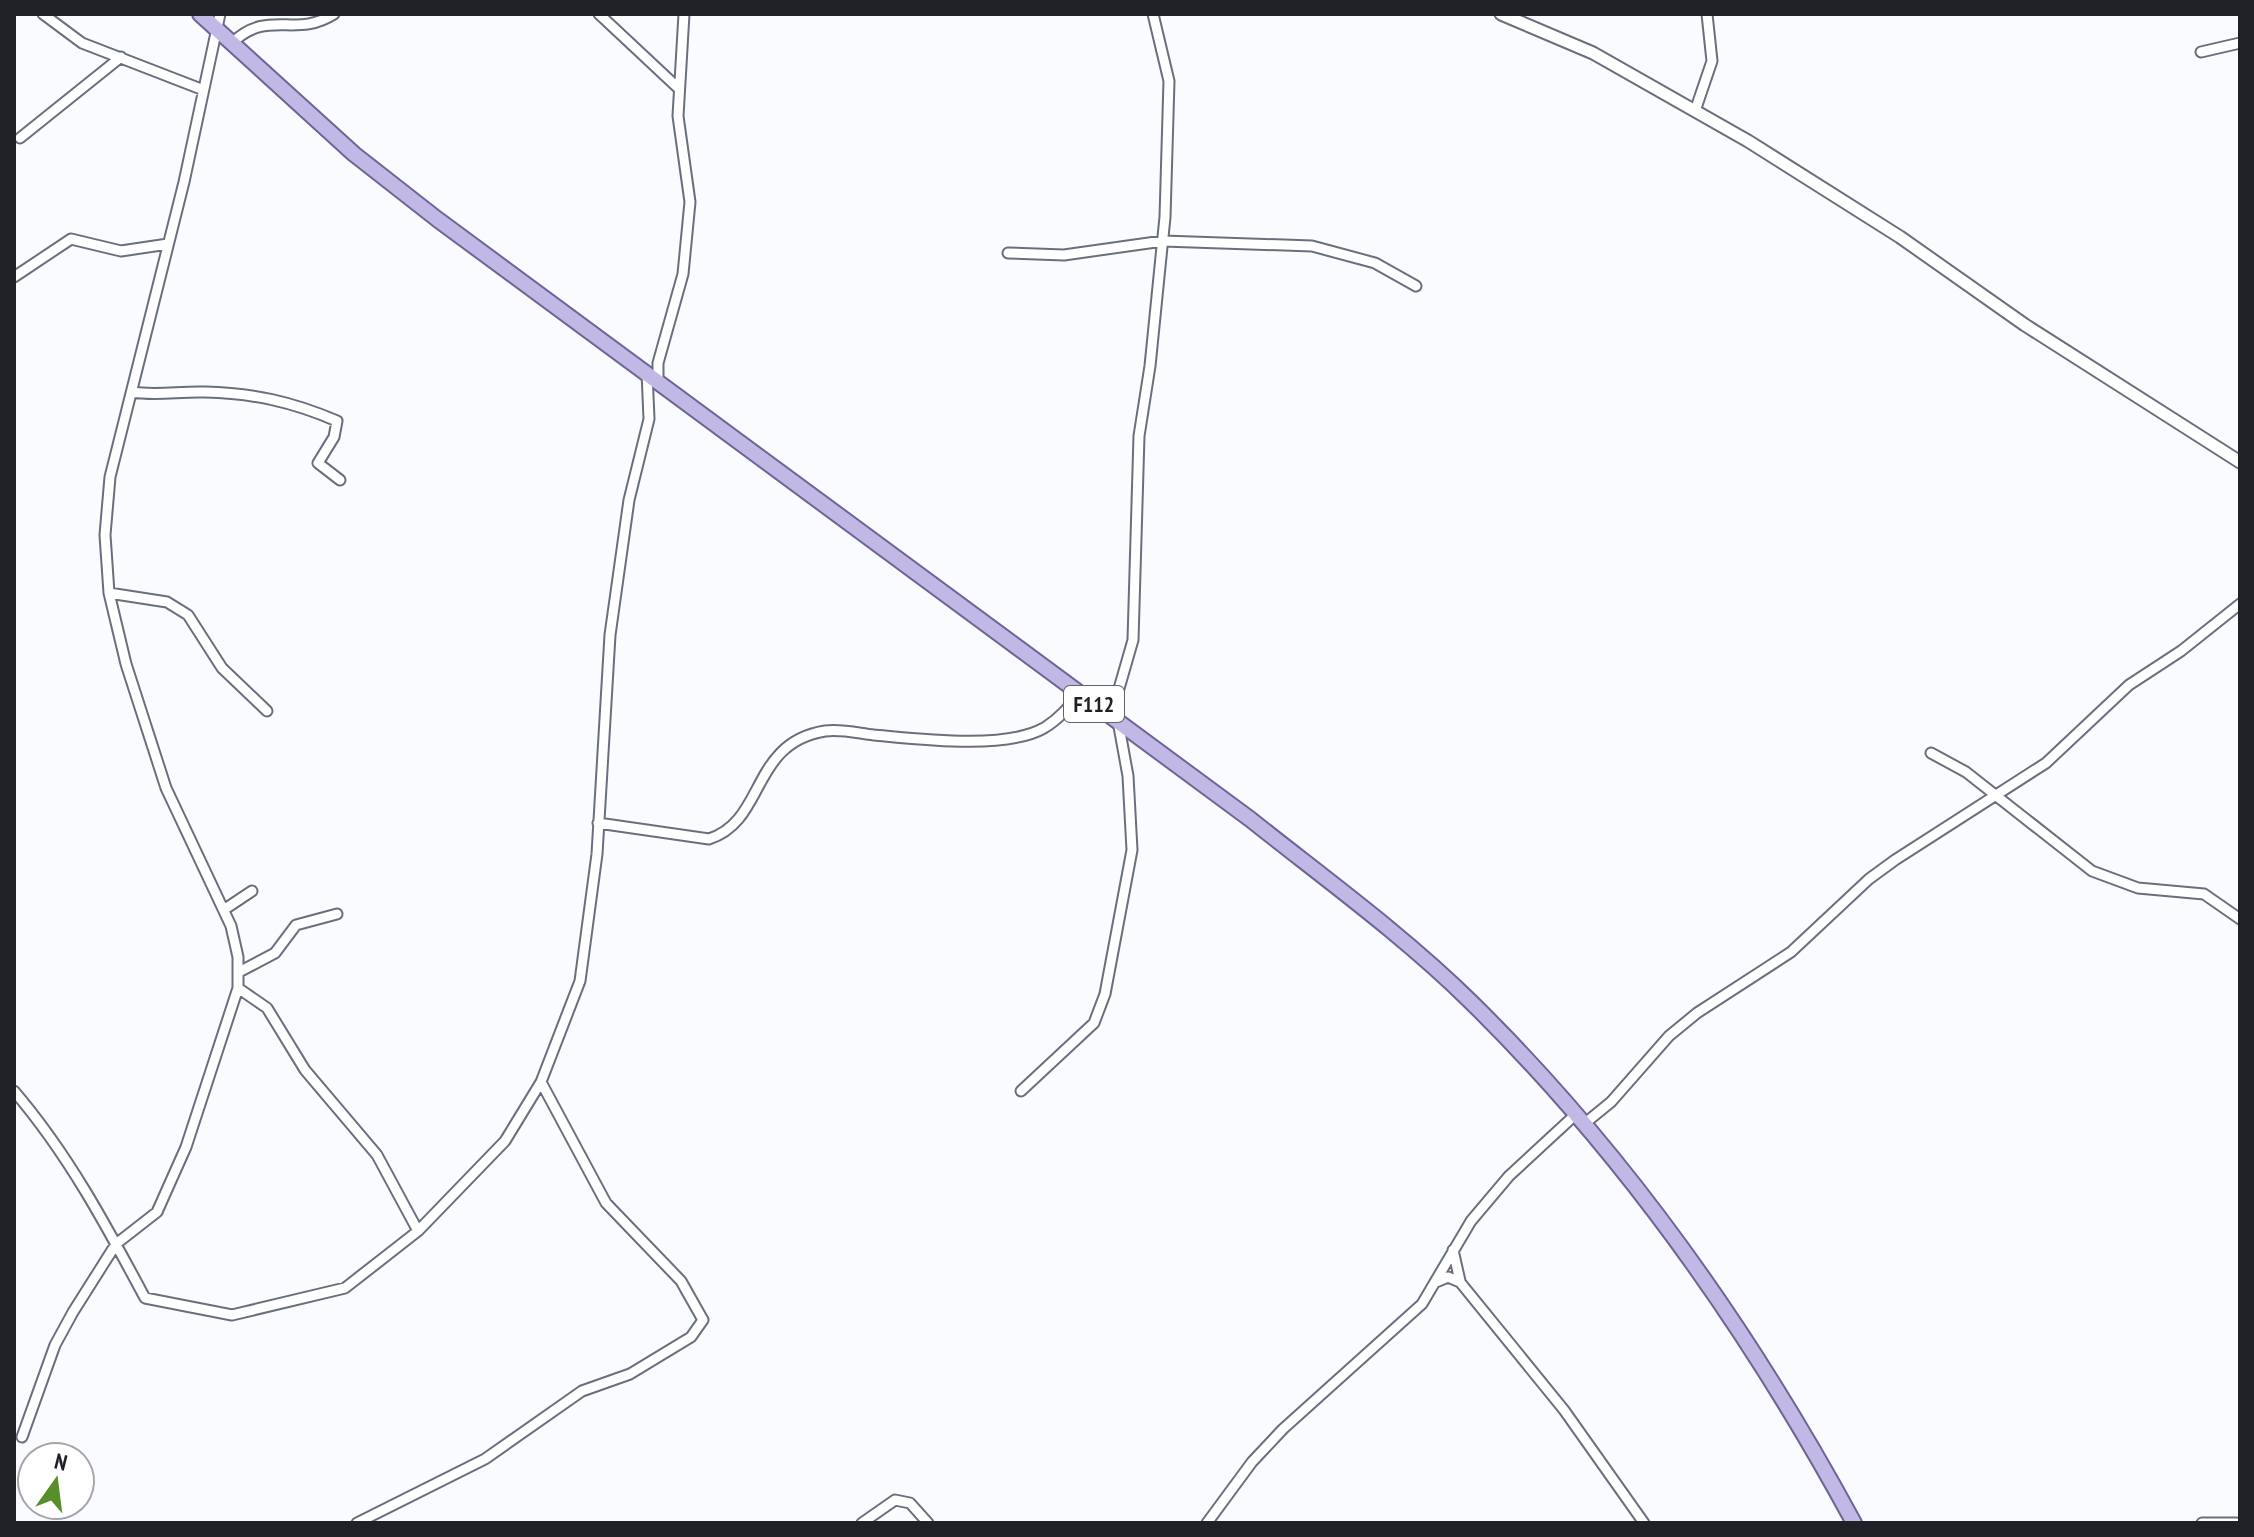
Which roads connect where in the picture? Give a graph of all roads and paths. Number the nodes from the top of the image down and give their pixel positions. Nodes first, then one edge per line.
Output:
1 (43, 14) edge
2 (200, 14) edge
3 (334, 14) edge
4 (599, 14) edge
5 (684, 14) edge
6 (1153, 14) edge
7 (1501, 14) edge
8 (1707, 14) edge
9 (218, 21) edge
10 (232, 43) junction
11 (2240, 43) edge
12 (2201, 52) dead end
13 (121, 57) junction
14 (677, 87) junction
15 (201, 89) junction
16 (1695, 111) junction
17 (20, 138) dead end
18 (1163, 241) junction
19 (168, 244) junction
20 (1008, 253) dead end
21 (14, 277) edge
22 (1416, 286) dead end
23 (653, 375) junction
24 (132, 392) junction
25 (2240, 462) edge
26 (340, 480) dead end
27 (109, 593) junction
28 (2240, 604) edge
29 (1079, 694) junction
30 (267, 711) dead end
31 (1112, 717) junction
32 (1931, 753) dead end
33 (1993, 796) junction
34 (598, 823) junction
35 (252, 891) dead end
36 (225, 909) junction
37 (337, 914) dead end
38 (2240, 919) edge
39 (239, 972) junction
40 (238, 988) junction
41 (541, 1082) junction
42 (14, 1091) edge
43 (1021, 1091) dead end
44 (1580, 1119) junction
45 (418, 1231) junction
46 (116, 1244) junction
47 (1453, 1250) junction
48 (1436, 1282) junction
49 (1460, 1282) junction
50 (22, 1437) dead end
51 (357, 1523) edge
52 (862, 1523) edge
53 (928, 1523) edge
54 (1207, 1523) edge
55 (1644, 1523) edge
56 (1854, 1523) edge
57 (2202, 1523) edge
58 (2237, 1523) edge

1 - 13 street
2 - 9 main road, F112
3 - 10 street
4 - 14 street
5 - 14 street
6 - 18 street
7 - 16 street
8 - 16 street
9 - 10 main road, F112
9 - 15 street
10 - 23 main road, F112
11 - 12 street
13 - 15 street
13 - 17 street
14 - 23 street
15 - 19 street
16 - 25 street
18 - 20 street
18 - 22 street
18 - 31 street
19 - 21 street
19 - 24 street
23 - 29 main road, F112
23 - 34 street
24 - 26 street
24 - 27 street
27 - 30 street
27 - 36 street
28 - 33 street
29 - 31 main road, F112
29 - 34 street
31 - 43 street
31 - 44 main road, F112
32 - 33 street
33 - 38 street
33 - 44 street
34 - 41 street
35 - 36 street
36 - 39 street
37 - 39 street
39 - 40 street
40 - 45 street
40 - 46 street
41 - 45 street
41 - 51 street
42 - 46 street
44 - 47 street
44 - 56 main road, F112
45 - 46 street
46 - 50 street
47 - 48 street
47 - 49 street
48 - 49 street
48 - 54 street
49 - 55 street
52 - 53 street
57 - 58 street

